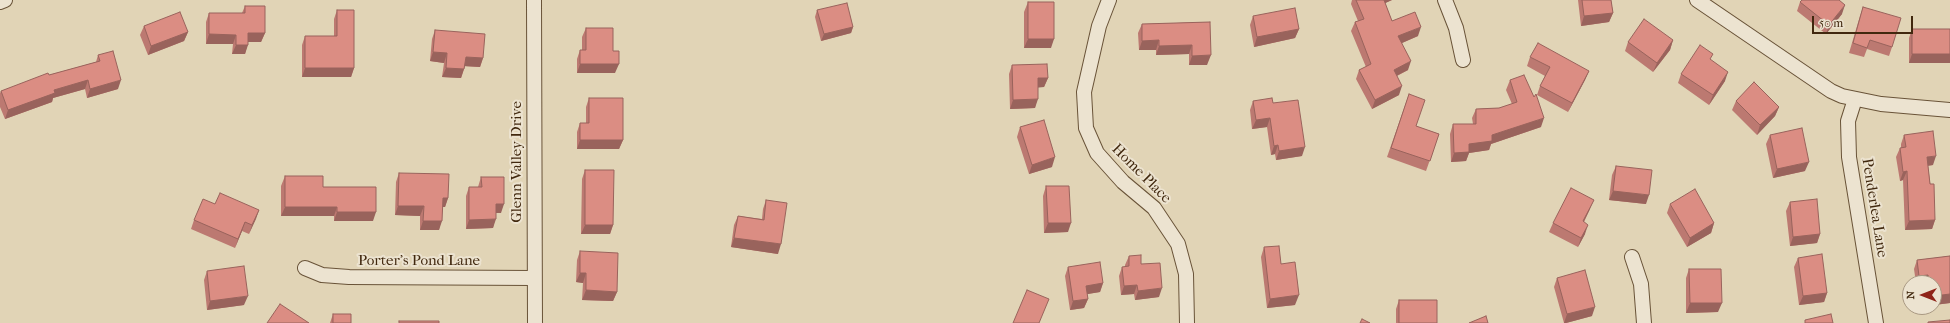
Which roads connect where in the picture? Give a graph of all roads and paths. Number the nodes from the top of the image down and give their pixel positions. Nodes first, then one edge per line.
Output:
1 (5, 0) edge
2 (534, 0) edge
3 (1109, 0) edge
4 (1445, 0) edge
5 (1697, 0) edge
6 (0, 2) edge
7 (1463, 60) dead end
8 (1855, 99) junction
9 (1950, 110) edge
10 (1632, 257) dead end
11 (305, 268) dead end
12 (534, 278) junction
13 (535, 323) edge
14 (1187, 323) edge
15 (1644, 323) edge
16 (1876, 323) edge

1 - 6 street
2 - 12 street, Glenn Valley Drive
3 - 14 street, Home Place
4 - 7 street
5 - 8 street
8 - 9 street
8 - 16 street, Penderlea Lane
10 - 15 street
11 - 12 street, Porter's Pond Lane
12 - 13 street, Glenn Valley Drive

